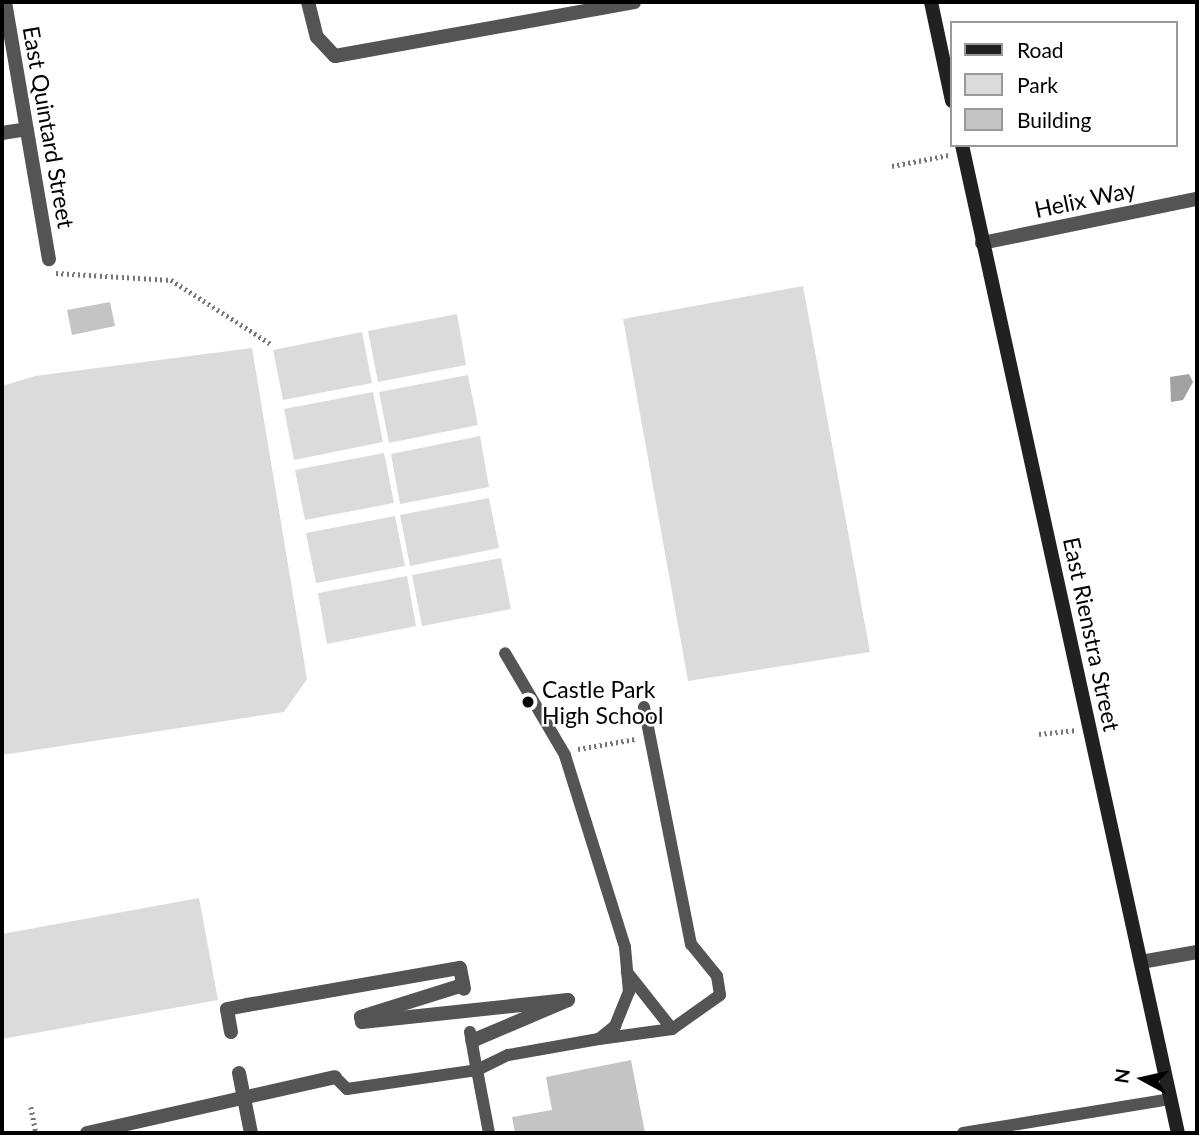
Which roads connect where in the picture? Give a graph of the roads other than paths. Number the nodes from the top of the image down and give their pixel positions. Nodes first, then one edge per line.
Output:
1 (5, 2) edge
2 (308, 2) edge
3 (634, 2) edge
4 (931, 2) edge
5 (950, 92) edge
6 (27, 129) junction
7 (2, 133) edge
8 (963, 149) edge
9 (1197, 199) edge
10 (982, 243) junction
11 (49, 259) road end
12 (505, 653) dead end
13 (644, 707) dead end
14 (1197, 952) edge
15 (1141, 962) junction
16 (626, 971) junction
17 (672, 1029) junction
18 (231, 1032) dead end
19 (471, 1036) joint
20 (599, 1039) junction
21 (477, 1070) junction
22 (239, 1073) dead end
23 (335, 1077) joint
24 (244, 1096) junction
25 (1171, 1099) junction
26 (88, 1133) edge
27 (251, 1133) edge
28 (489, 1133) edge
29 (963, 1133) edge
30 (1178, 1133) edge

1 - 6 street, East Quintard Street
2 - 3 street
4 - 5 street
6 - 7 street
6 - 11 street, East Quintard Street
8 - 10 street, East Rienstra Street
9 - 10 street, Helix Way
10 - 15 street, East Rienstra Street
12 - 16 lane
13 - 17 lane
14 - 15 street
15 - 25 street, East Rienstra Street
16 - 17 lane
16 - 20 lane
17 - 20 lane
18 - 19 street
19 - 21 lane
20 - 21 lane
21 - 23 lane
21 - 28 lane
22 - 24 street
23 - 24 street
24 - 26 street
24 - 27 street
25 - 29 lane
25 - 30 street, East Rienstra Street

